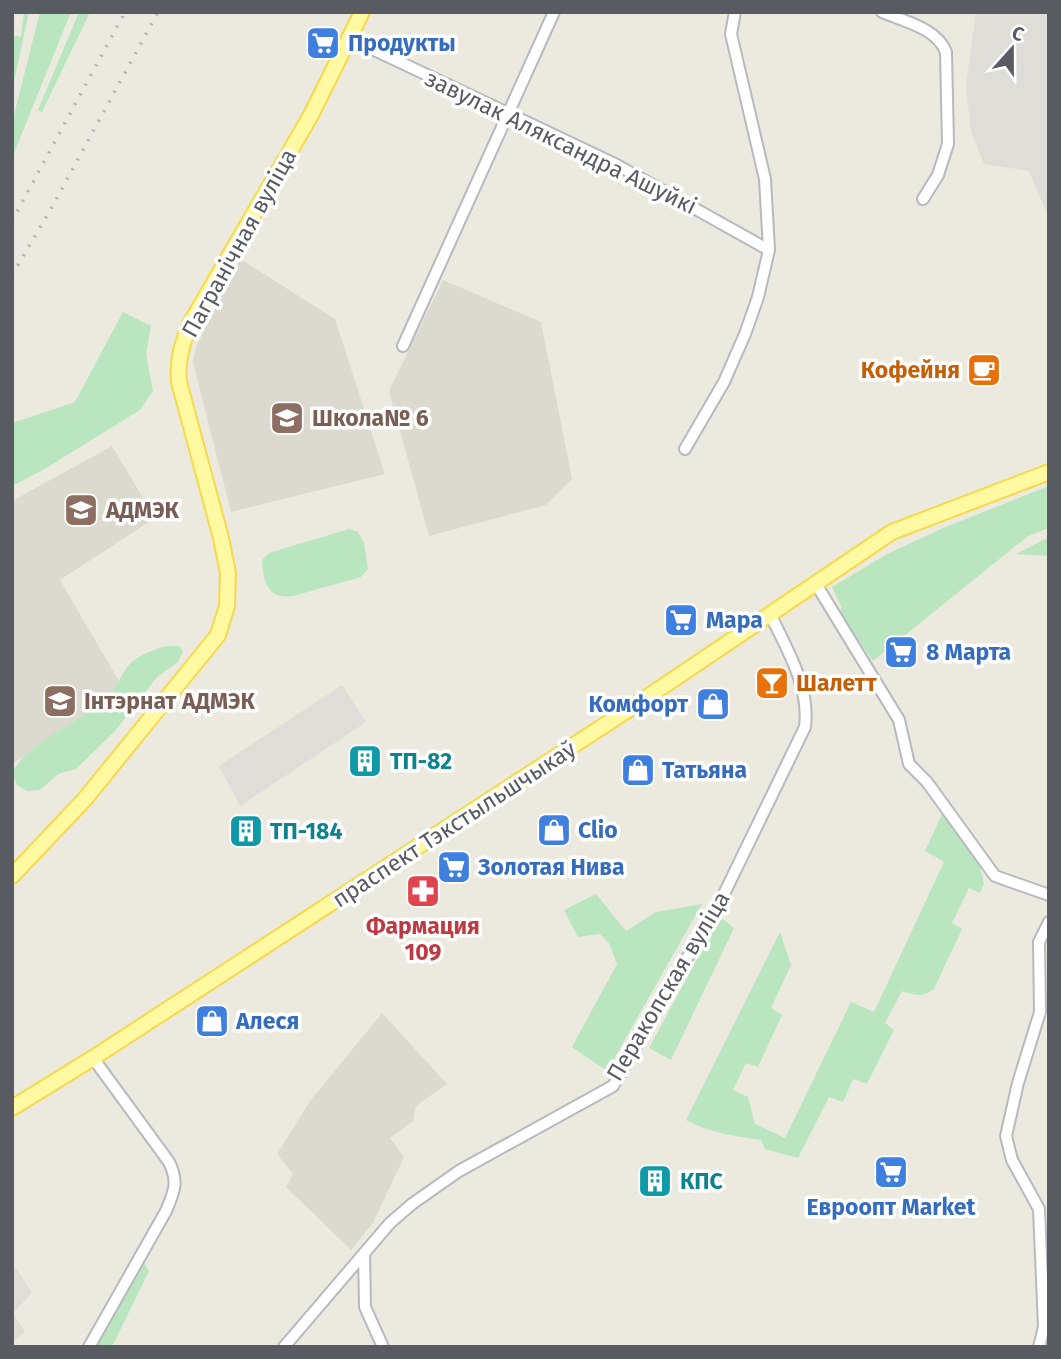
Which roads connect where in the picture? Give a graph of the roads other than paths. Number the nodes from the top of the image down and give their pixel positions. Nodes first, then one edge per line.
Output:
1 (362, 12) edge
2 (554, 12) edge
3 (735, 12) edge
4 (882, 12) edge
5 (351, 39) junction
6 (507, 114) junction
7 (923, 199) dead end
8 (769, 250) junction
9 (403, 346) dead end
10 (685, 449) dead end
11 (1049, 472) edge
12 (816, 584) junction
13 (771, 616) junction
14 (12, 876) edge
15 (1049, 895) edge
16 (1049, 922) edge
17 (93, 1058) junction
18 (12, 1108) edge
19 (364, 1253) junction
20 (89, 1347) edge
21 (284, 1347) edge
22 (383, 1347) edge
23 (1039, 1347) edge

1 - 5 main road, Пагранічная вуліца
2 - 6 street
3 - 8 street
4 - 7 street
5 - 6 street, завулак Аляксандра Ашуйкі
5 - 14 main road, Пагранічная вуліца
6 - 8 street, завулак Аляксандра Ашуйкі
6 - 9 street
8 - 10 street
11 - 12 main road, праспект Тэкстыльшчыкаў
12 - 13 main road, праспект Тэкстыльшчыкаў
12 - 15 street
13 - 17 main road, праспект Тэкстыльшчыкаў
13 - 19 street, Перакопская вуліца
16 - 23 street
17 - 18 main road, праспект Тэкстыльшчыкаў
17 - 20 street
19 - 21 street, Перакопская вуліца
19 - 22 street

